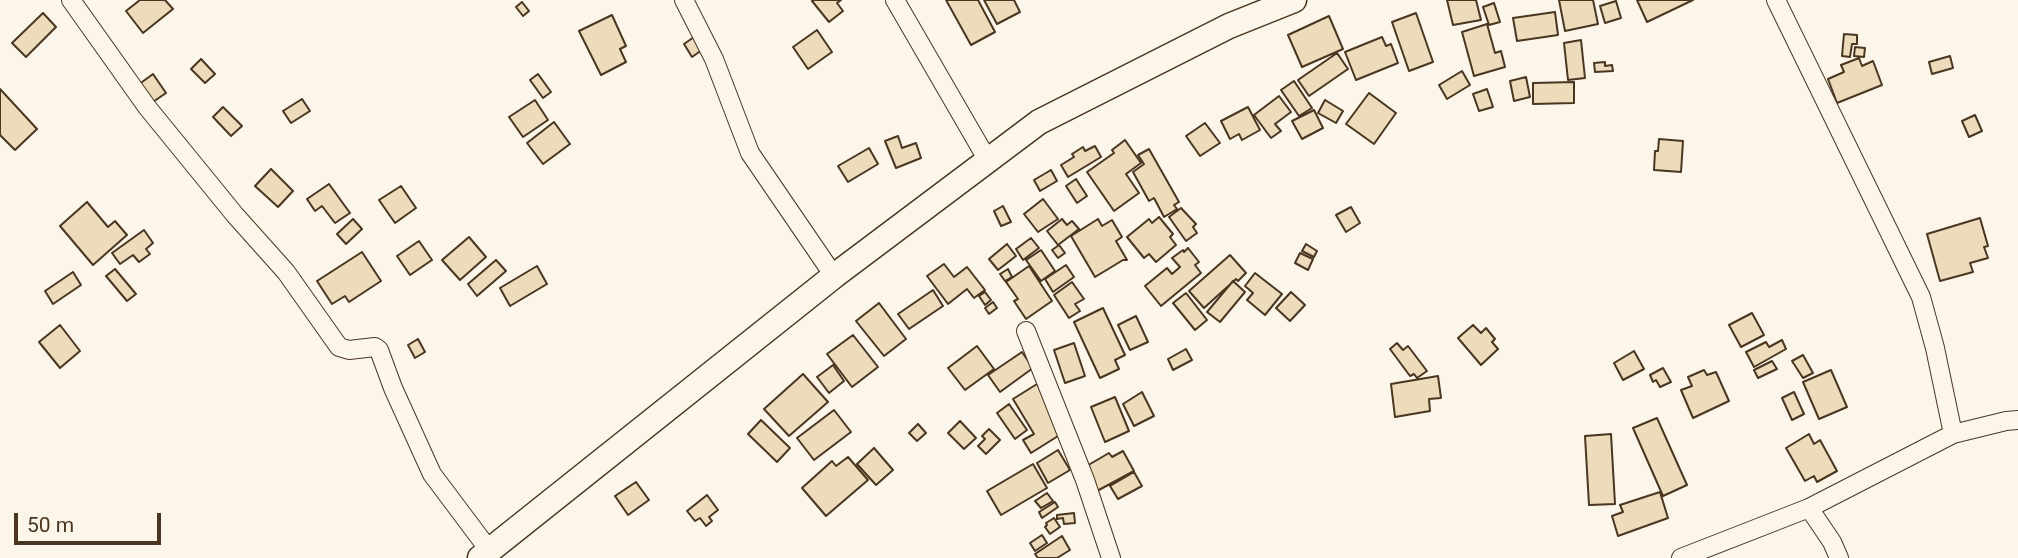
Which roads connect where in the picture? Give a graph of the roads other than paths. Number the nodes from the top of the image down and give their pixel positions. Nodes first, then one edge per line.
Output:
1 (71, 0) edge
2 (684, 0) edge
3 (895, 0) edge
4 (1294, 0) edge
5 (1776, 0) edge
6 (987, 159) junction
7 (834, 276) junction
8 (1026, 331) dead end
9 (2018, 420) edge
10 (1954, 434) junction
11 (1809, 508) junction
12 (485, 554) edge
13 (1111, 558) edge
14 (1681, 558) edge
15 (1839, 558) edge

1 - 12 street
2 - 7 street
3 - 6 street
4 - 6 main road
5 - 10 street
6 - 7 main road
7 - 12 main road
8 - 13 street
9 - 10 street
10 - 11 street
11 - 14 street
11 - 15 street

